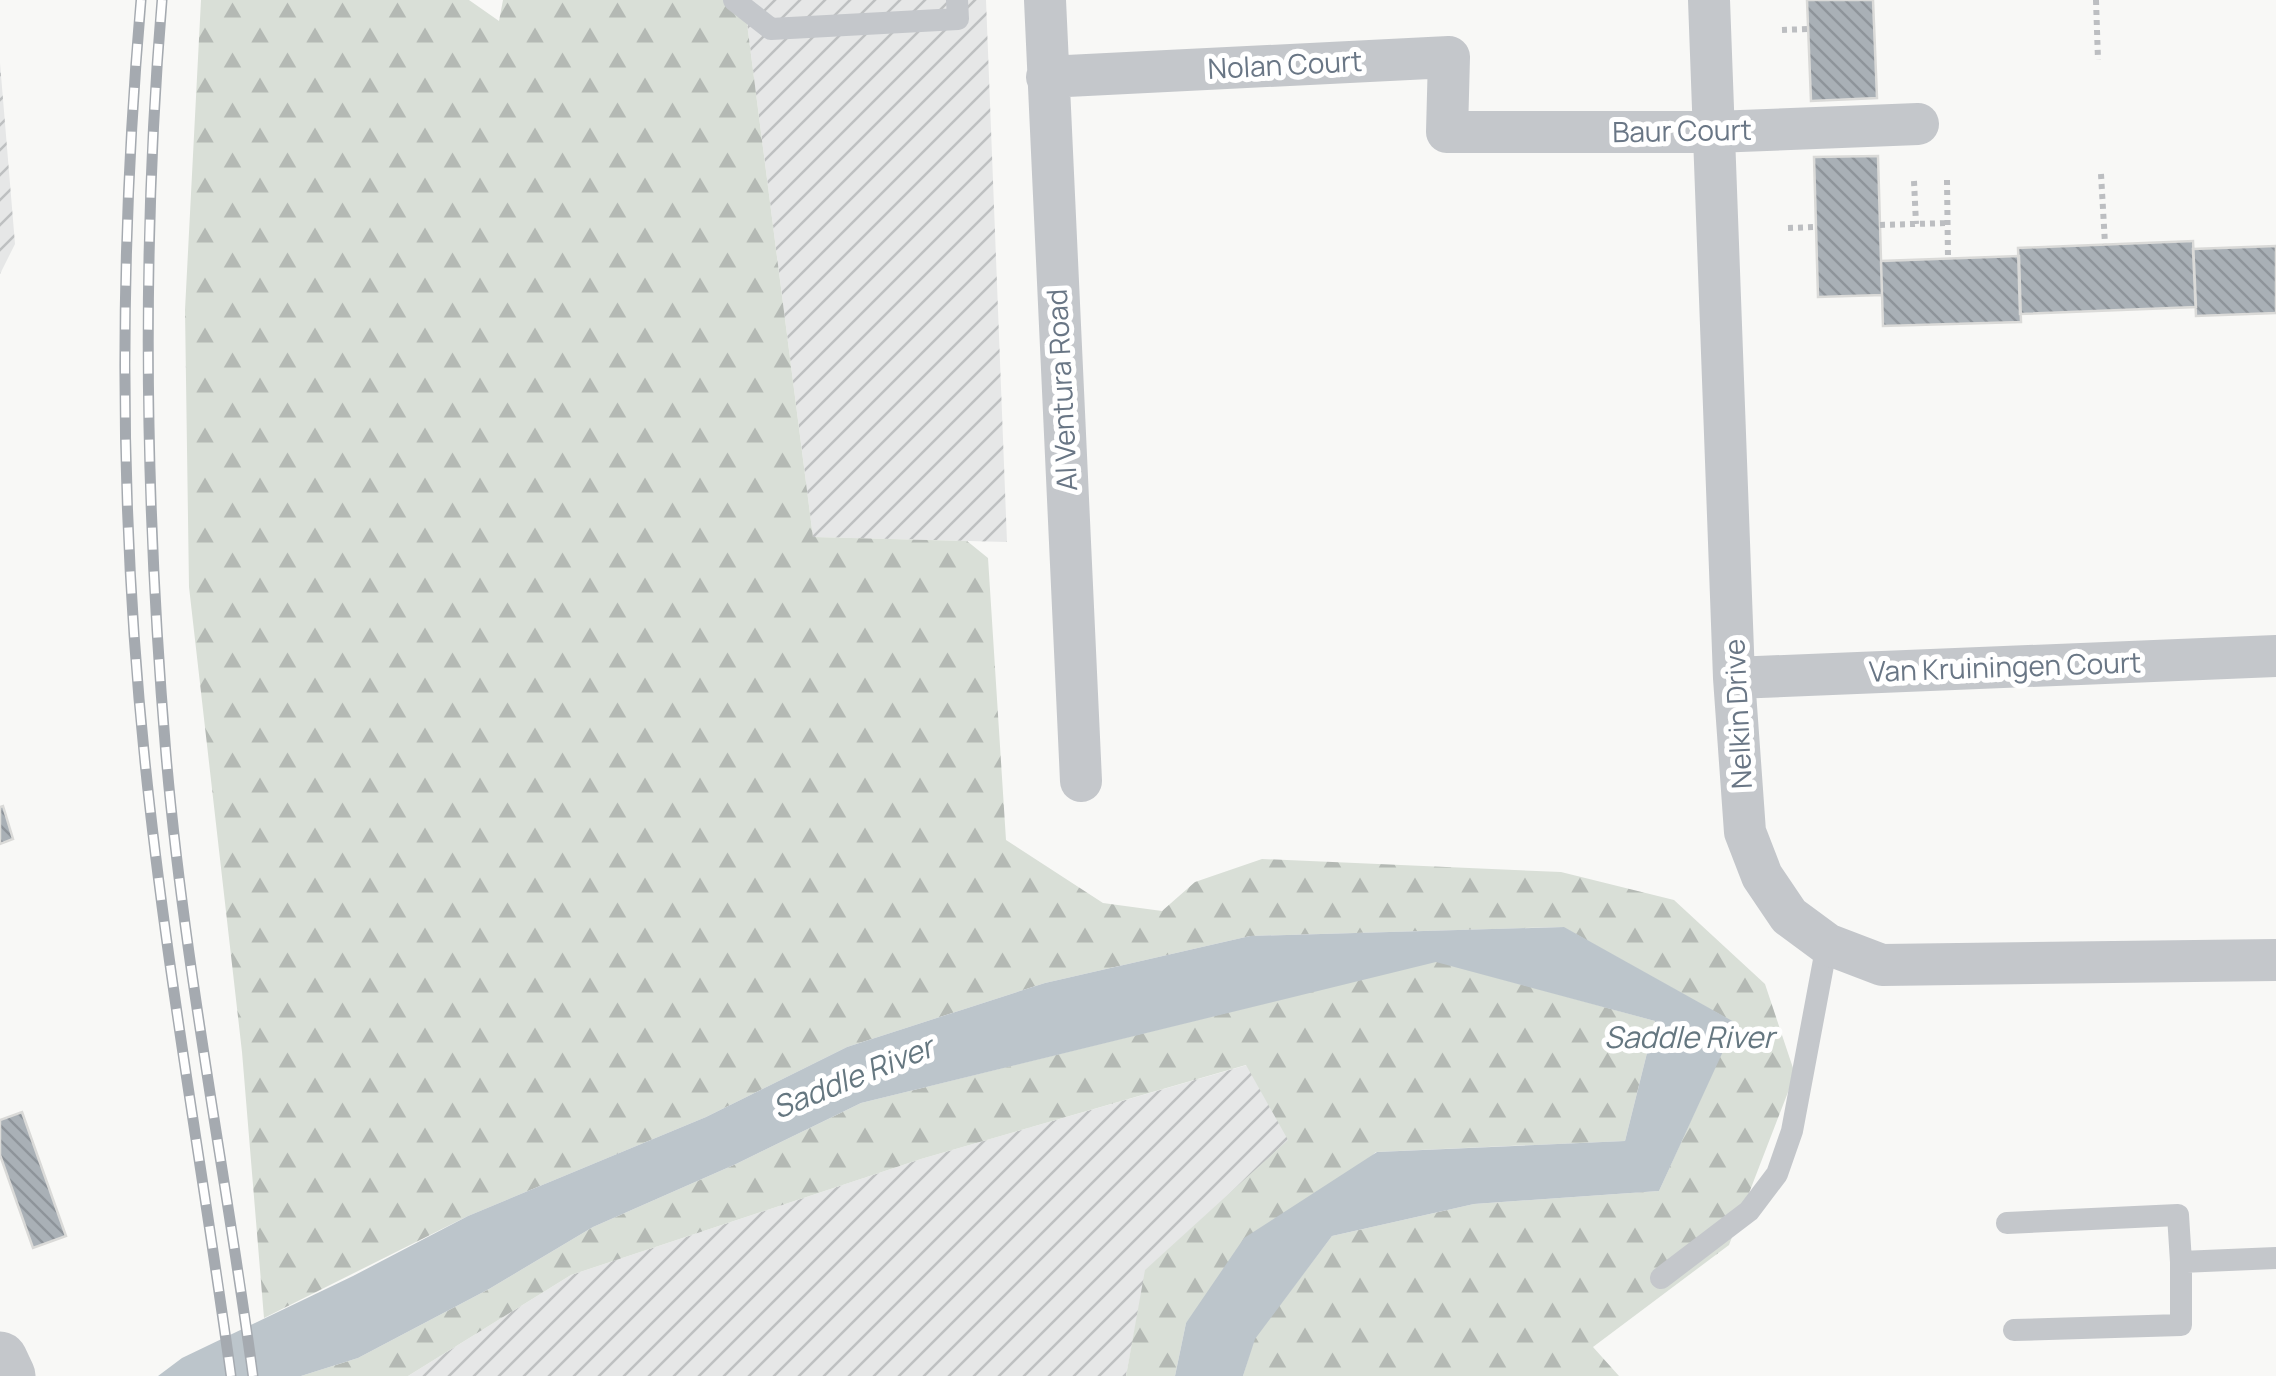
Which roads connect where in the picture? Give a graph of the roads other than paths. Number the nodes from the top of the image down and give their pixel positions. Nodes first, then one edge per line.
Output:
1 (734, 0) edge
2 (957, 0) edge
3 (1045, 0) edge
4 (1709, 0) edge
5 (1047, 77) junction
6 (1918, 124) dead end
7 (1446, 132) joint
8 (1714, 132) junction
9 (2276, 656) edge
10 (1734, 678) junction
11 (1080, 780) dead end
12 (1828, 944) junction
13 (2276, 960) edge
14 (2007, 1223) dead end
15 (2276, 1258) edge
16 (2181, 1262) junction
17 (1662, 1278) dead end
18 (2014, 1330) dead end
19 (0, 1359) edge
20 (8, 1376) edge

1 - 2 lane
3 - 5 street, Al Ventura Road
4 - 8 street, Nelkin Drive
5 - 7 street, Nolan Court
5 - 11 street, Al Ventura Road
6 - 8 street, Baur Court
7 - 8 street, Baur Court
8 - 10 street, Nelkin Drive
9 - 10 street, Van Kruiningen Court
10 - 12 street, Nelkin Drive
12 - 13 street, Nelkin Drive
12 - 17 lane
14 - 16 lane
15 - 16 lane
16 - 18 lane
19 - 20 street

